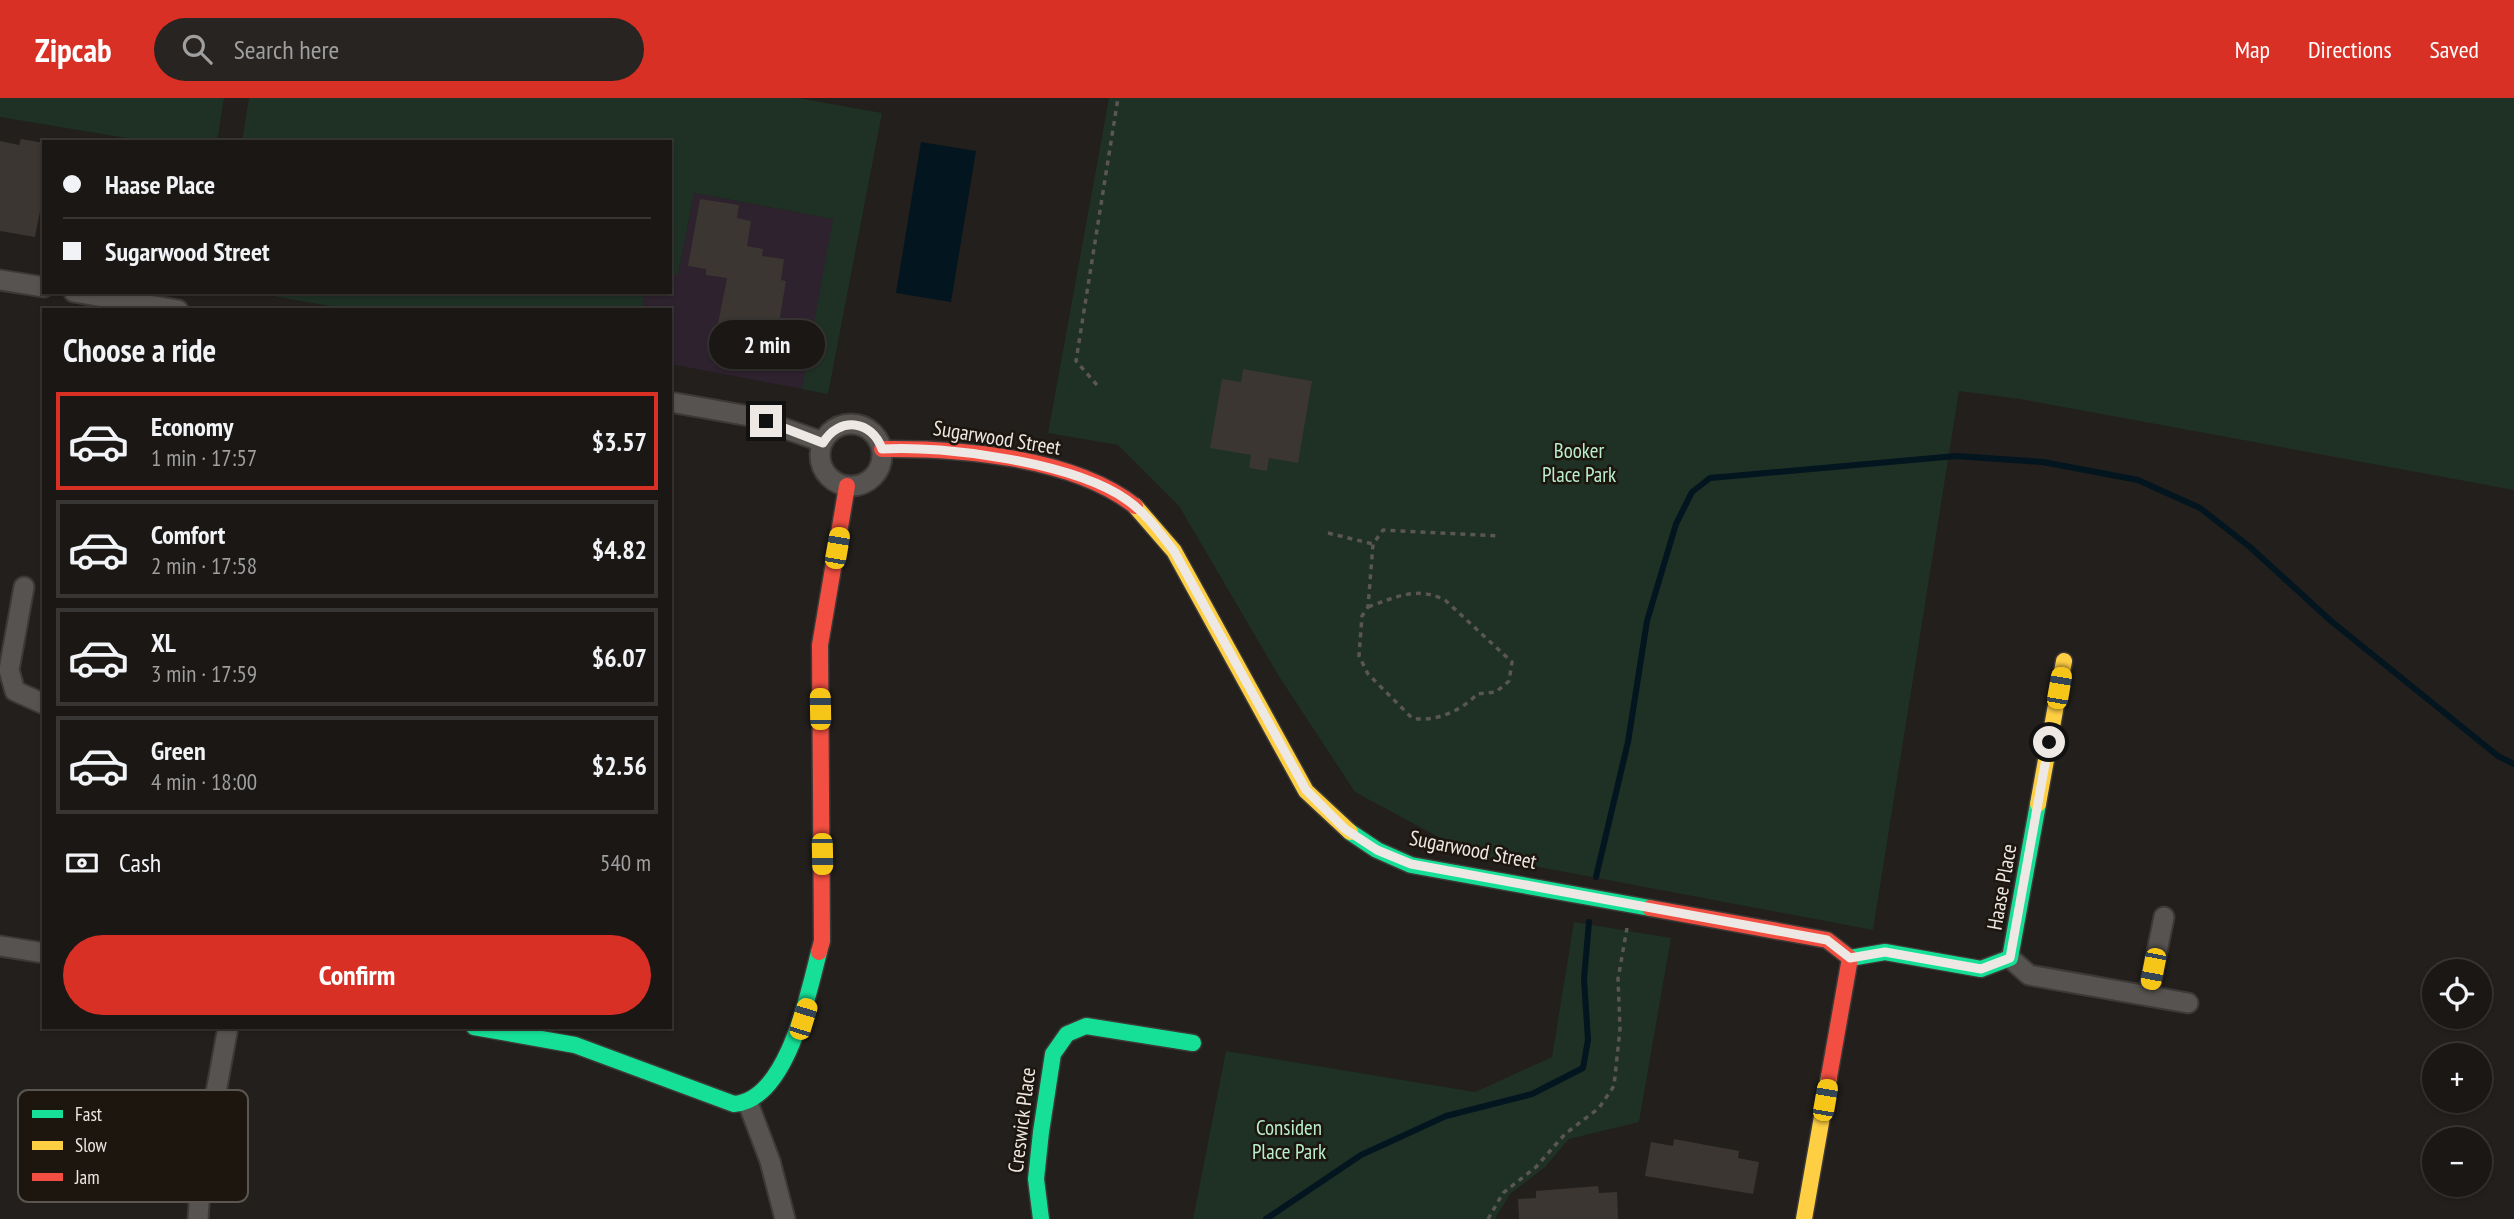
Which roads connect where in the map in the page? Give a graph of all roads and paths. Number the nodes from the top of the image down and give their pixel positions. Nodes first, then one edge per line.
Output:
1 (1118, 98) edge
2 (0, 280) edge
3 (42, 287) edge
4 (86, 294) edge
5 (166, 308) edge
6 (1097, 385) dead end
7 (672, 402) edge
8 (823, 443) junction
9 (882, 449) junction
10 (847, 486) junction
11 (1328, 533) dead end
12 (1500, 536) dead end
13 (1373, 544) junction
14 (24, 587) dead end
15 (1368, 607) junction
16 (2064, 661) dead end
17 (42, 704) edge
18 (1631, 903) junction
19 (2164, 917) dead end
20 (0, 946) edge
21 (42, 953) edge
22 (1850, 958) junction
23 (2010, 958) junction
24 (2148, 996) junction
25 (2188, 1003) dead end
26 (228, 1029) edge
27 (485, 1029) edge
28 (1193, 1043) dead end
29 (216, 1090) edge
30 (748, 1103) junction
31 (785, 1219) edge
32 (1041, 1219) edge
33 (1488, 1219) edge
34 (1804, 1219) edge

1 - 6 path
2 - 3 street
4 - 5 street
7 - 8 street
8 - 9 street
8 - 10 street
9 - 10 street
9 - 18 street, Sugarwood Street
10 - 30 street
11 - 13 path
12 - 13 path
13 - 15 path
14 - 17 street
15 - 15 path
16 - 23 street, Haase Place
18 - 22 street, Sugarwood Street
18 - 33 path
19 - 24 street
20 - 21 street
22 - 23 street, Haase Place
22 - 34 street
23 - 24 street
24 - 25 street
26 - 29 street
27 - 30 street
28 - 32 street, Creswick Place
30 - 31 street

